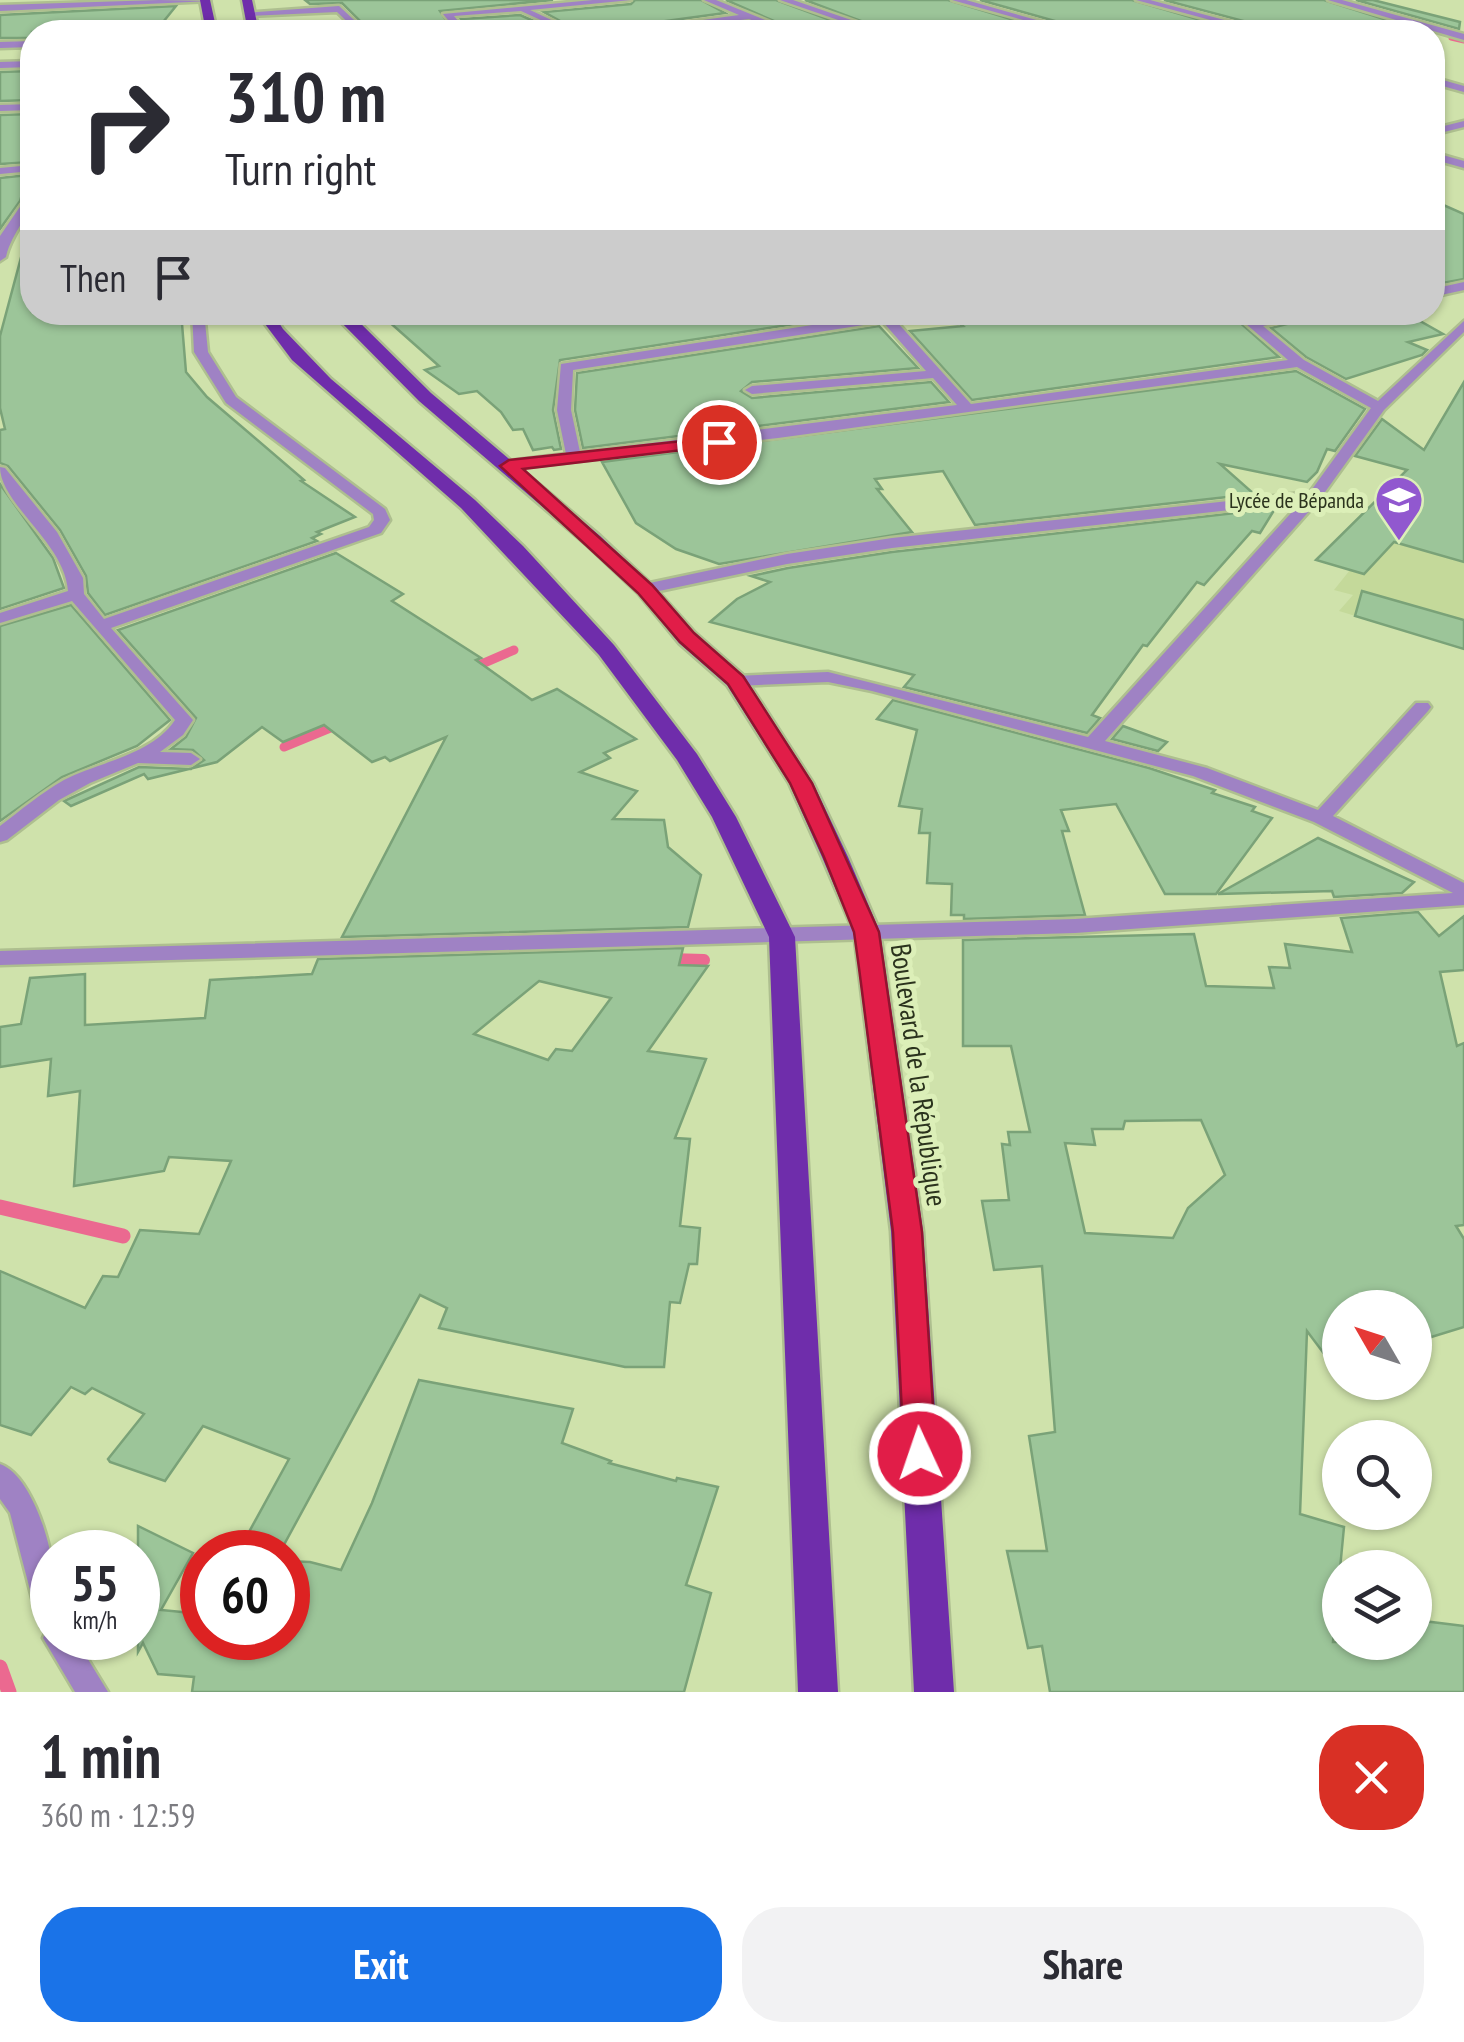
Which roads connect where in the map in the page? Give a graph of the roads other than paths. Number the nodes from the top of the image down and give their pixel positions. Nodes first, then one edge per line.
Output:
1 (206, 0) edge
2 (628, 0) edge
3 (708, 0) edge
4 (784, 0) edge
5 (956, 0) edge
6 (1140, 0) edge
7 (1332, 0) edge
8 (248, 6) edge
9 (0, 8) edge
10 (524, 10) junction
11 (746, 18) junction
12 (350, 20) edge
13 (452, 20) edge
14 (547, 20) edge
15 (728, 20) edge
16 (752, 20) edge
17 (845, 20) edge
18 (1030, 20) edge
19 (1218, 20) edge
20 (1403, 20) edge
21 (20, 216) edge
22 (0, 257) edge
23 (199, 325) edge
24 (270, 325) edge
25 (352, 325) edge
26 (822, 325) edge
27 (892, 325) edge
28 (1255, 325) edge
29 (1464, 325) edge
30 (1299, 363) junction
31 (934, 374) junction
32 (752, 390) dead end
33 (1380, 407) junction
34 (967, 408) junction
35 (574, 458) junction
36 (509, 466) junction
37 (0, 471) edge
38 (1315, 496) junction
39 (645, 589) junction
40 (76, 594) junction
41 (0, 618) edge
42 (100, 626) junction
43 (736, 681) junction
44 (1422, 708) dead end
45 (1094, 742) junction
46 (132, 757) junction
47 (191, 759) dead end
48 (1321, 818) junction
49 (0, 836) edge
50 (1464, 891) edge
51 (1464, 899) edge
52 (866, 932) junction
53 (782, 937) junction
54 (0, 958) edge
55 (0, 1476) edge
56 (30, 1533) edge
57 (72, 1660) edge
58 (92, 1692) edge
59 (818, 1692) edge
60 (934, 1692) edge

1 - 9 street
2 - 10 street
3 - 11 street
4 - 17 street
5 - 18 street
6 - 19 street
7 - 20 street
8 - 12 street
10 - 13 street
10 - 14 street
11 - 15 street
11 - 16 street
21 - 22 street
23 - 42 street
24 - 53 main road
25 - 36 main road, Boulevard de la République
26 - 35 street
27 - 31 street
28 - 30 street
29 - 33 street
30 - 33 street
30 - 34 street
31 - 32 street
31 - 34 street
33 - 38 street
34 - 35 street
35 - 36 street
36 - 39 main road, Boulevard de la République
37 - 40 street
38 - 39 street
38 - 45 street
39 - 43 main road, Boulevard de la République
40 - 41 street
40 - 42 street
42 - 46 street
43 - 45 street
43 - 52 main road, Boulevard de la République
44 - 48 street
45 - 48 street
46 - 47 street
46 - 49 street
48 - 50 street
51 - 52 street
52 - 53 street
52 - 60 main road, Boulevard de la République
53 - 54 street
53 - 59 main road
55 - 56 street
57 - 58 street

